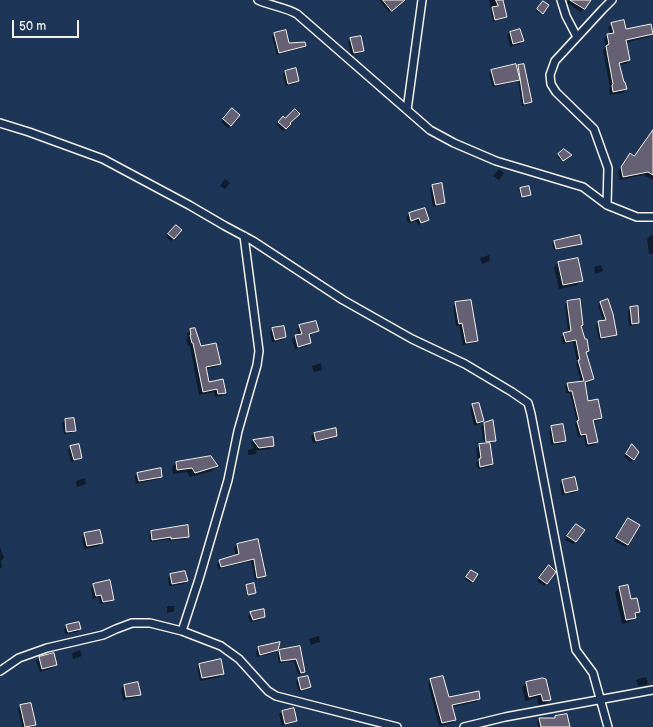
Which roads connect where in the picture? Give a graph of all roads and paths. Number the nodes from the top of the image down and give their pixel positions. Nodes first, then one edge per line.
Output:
1 (258, 0) edge
2 (422, 0) edge
3 (561, 0) edge
4 (612, 0) edge
5 (576, 37) junction
6 (408, 110) junction
7 (0, 123) edge
8 (607, 205) junction
9 (653, 217) edge
10 (244, 236) junction
11 (182, 631) junction
12 (0, 671) edge
13 (653, 690) edge
14 (602, 700) junction
15 (394, 727) edge
16 (464, 727) edge
17 (608, 727) edge

1 - 6 street
2 - 6 street
3 - 5 street
4 - 5 street
5 - 8 street
6 - 8 street
7 - 10 street
8 - 9 street
10 - 11 street
10 - 14 street
11 - 12 street
11 - 15 street
13 - 14 street
14 - 16 street
14 - 17 street

